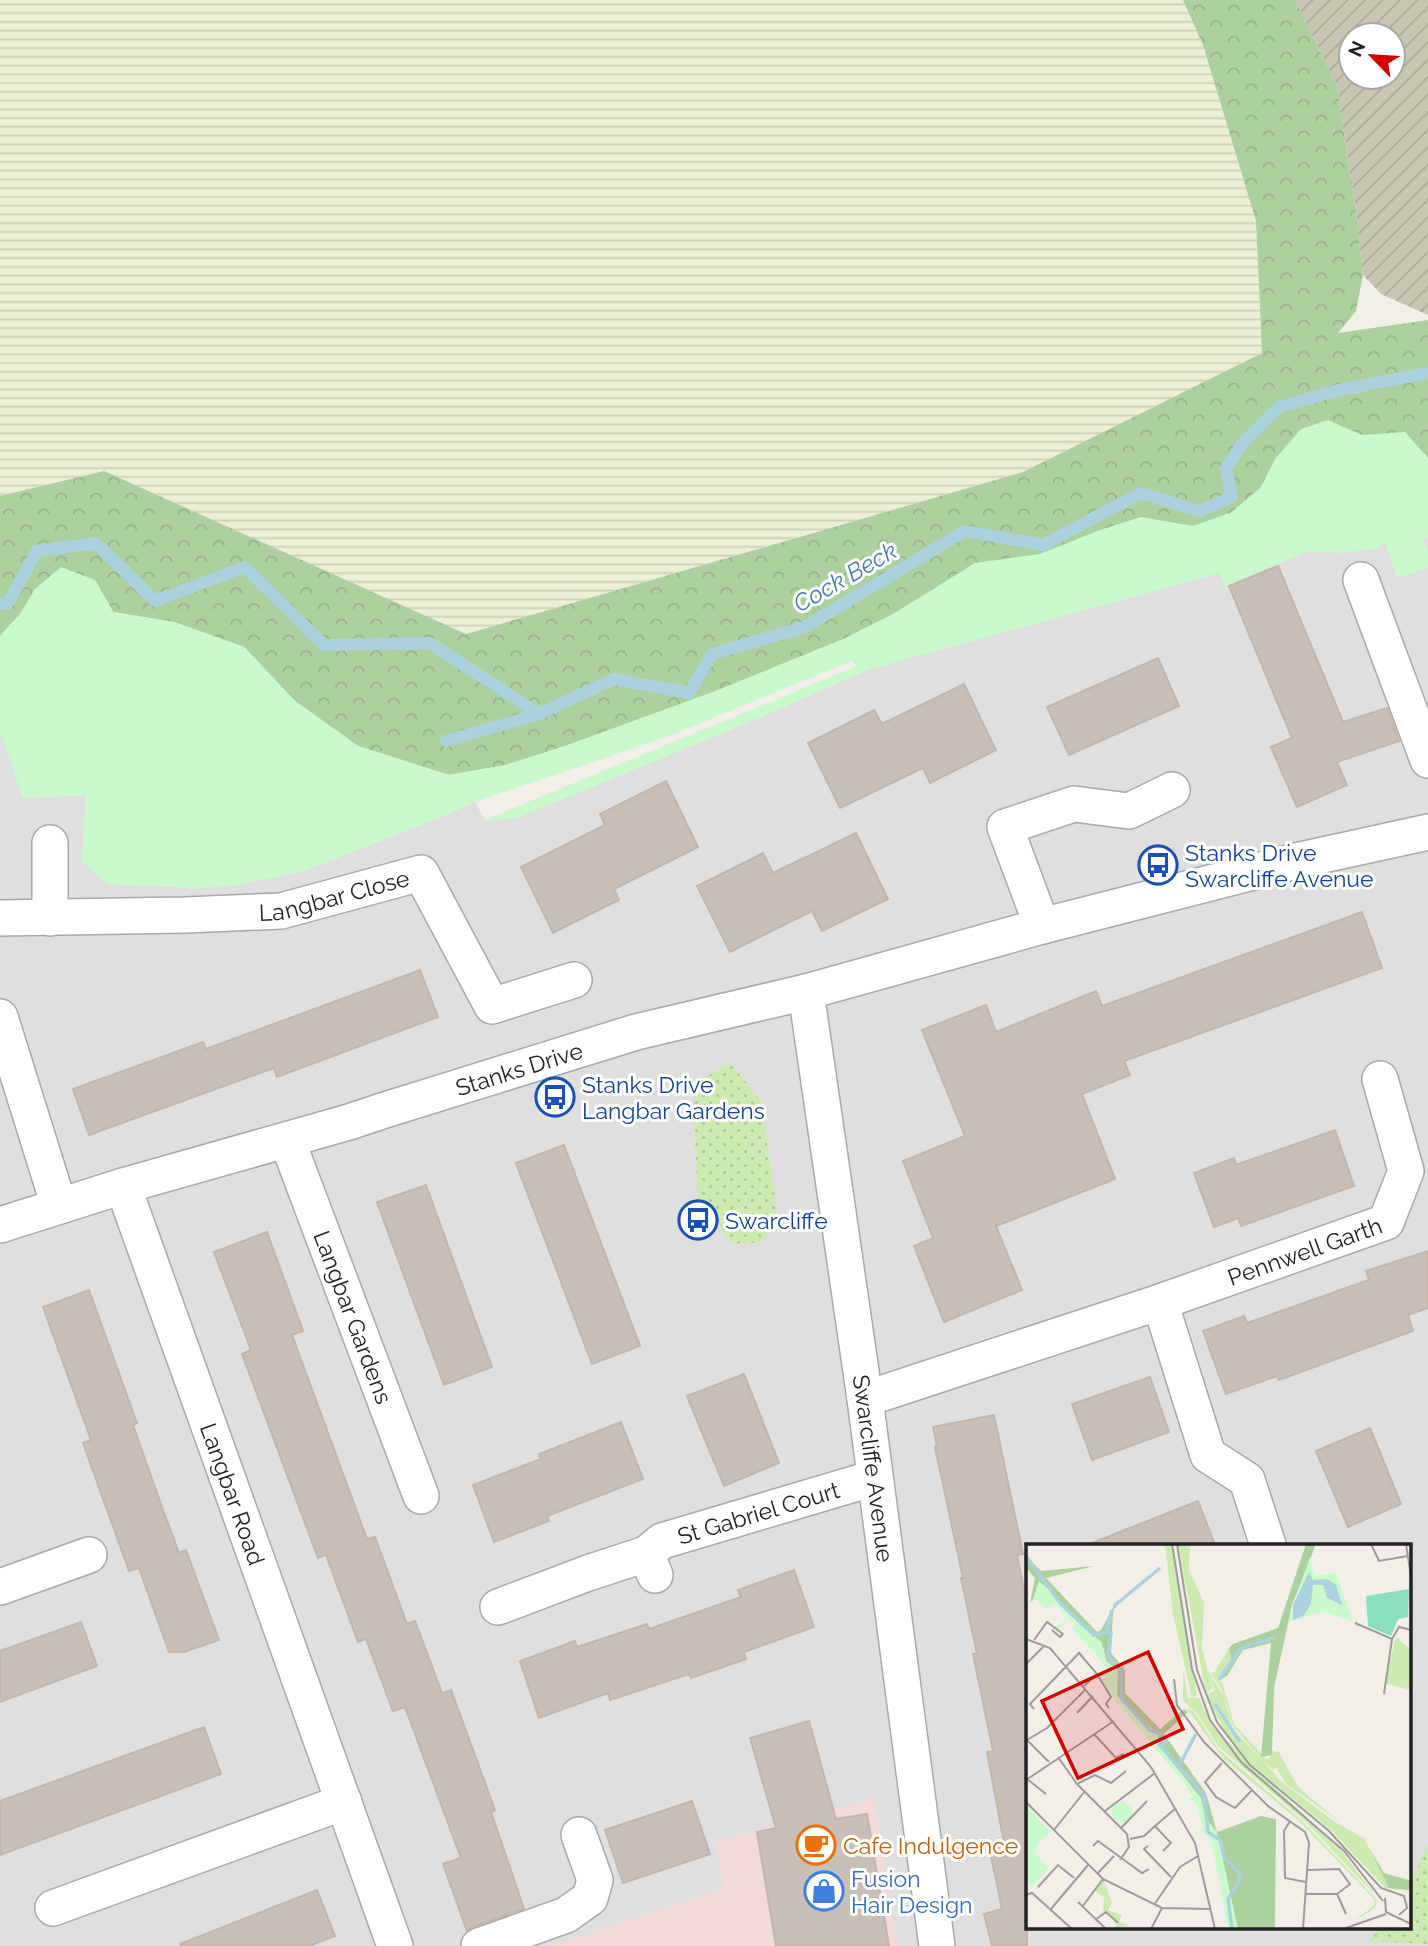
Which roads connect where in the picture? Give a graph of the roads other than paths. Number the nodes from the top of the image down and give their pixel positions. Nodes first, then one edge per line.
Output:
1 (1361, 580) dead end
2 (1428, 760) edge
3 (1172, 790) dead end
4 (1428, 832) edge
5 (50, 843) dead end
6 (0, 918) edge
7 (50, 918) junction
8 (1042, 926) junction
9 (574, 980) dead end
10 (806, 992) junction
11 (0, 1017) edge
12 (1380, 1079) dead end
13 (287, 1140) junction
14 (122, 1186) junction
15 (59, 1206) junction
16 (0, 1225) edge
17 (1160, 1302) junction
18 (865, 1399) junction
19 (874, 1478) junction
20 (421, 1496) dead end
21 (1268, 1544) edge
22 (89, 1555) dead end
23 (0, 1587) edge
24 (498, 1607) dead end
25 (344, 1802) junction
26 (579, 1835) dead end
27 (53, 1908) dead end
28 (395, 1946) edge
29 (479, 1946) edge
30 (937, 1946) edge

1 - 2 street
3 - 8 street
4 - 8 street, Stanks Drive
5 - 7 street
6 - 7 street, Langbar Close
7 - 9 street, Langbar Close
8 - 10 street, Stanks Drive
10 - 13 street, Stanks Drive
10 - 18 street, Swarcliffe Avenue
11 - 15 street
12 - 17 street, Pennwell Garth
13 - 14 street, Stanks Drive
13 - 20 street, Langbar Gardens
14 - 15 street, Stanks Drive
14 - 25 street, Langbar Road
15 - 16 street, Stanks Drive
17 - 18 street, Pennwell Garth
17 - 21 street
18 - 19 street, Swarcliffe Avenue
19 - 24 street, St Gabriel Court
19 - 30 street, Swarcliffe Avenue
22 - 23 street
25 - 27 street
25 - 28 street, Langbar Road
26 - 29 street

